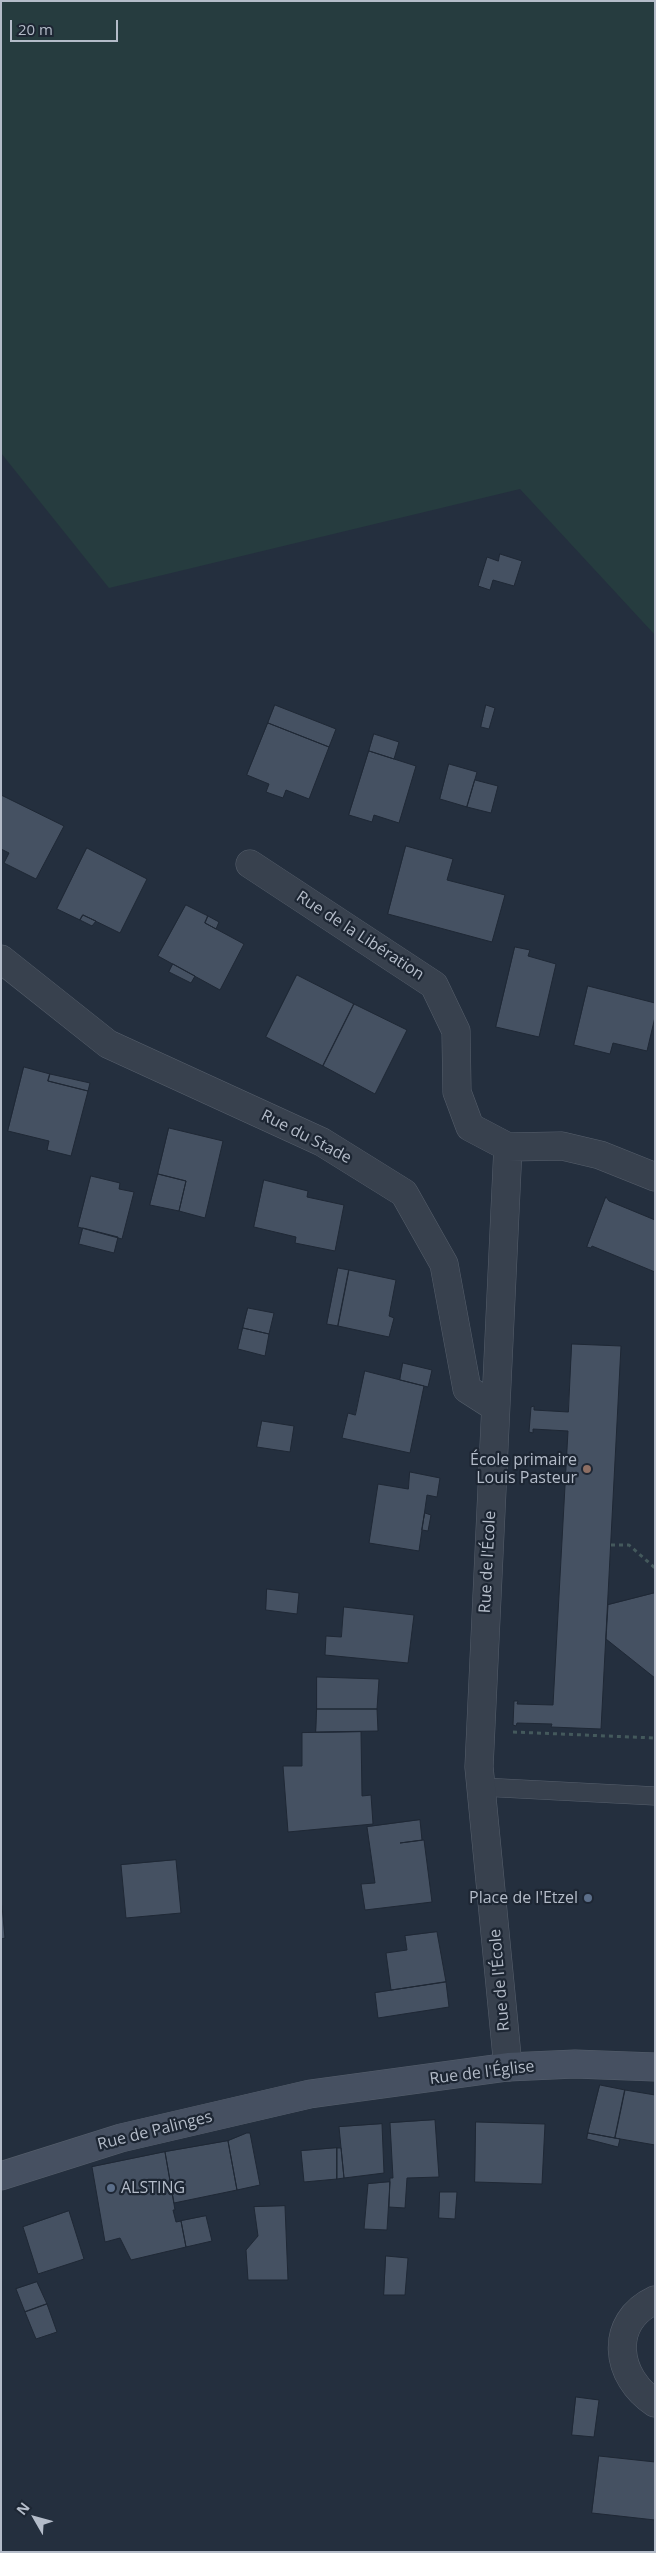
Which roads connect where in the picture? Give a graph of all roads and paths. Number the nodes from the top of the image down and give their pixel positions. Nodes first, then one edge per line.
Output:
1 (250, 864) dead end
2 (1, 959) edge
3 (508, 1148) junction
4 (655, 1177) edge
5 (495, 1407) junction
6 (611, 1545) dead end
7 (655, 1568) edge
8 (480, 1730) junction
9 (655, 1738) edge
10 (482, 1787) junction
11 (655, 1796) edge
12 (508, 2067) junction
13 (655, 2067) edge
14 (310, 2094) joint
15 (1, 2176) edge
16 (655, 2300) edge
17 (655, 2402) edge

1 - 3 street, Rue de la Libération
2 - 5 street, Rue du Stade
3 - 4 street
3 - 5 street, Rue de l'École
5 - 8 street, Rue de l'École
6 - 7 path
8 - 9 path
8 - 10 street, Rue de l'École
10 - 11 lane
10 - 12 street, Rue de l'École
12 - 13 main road, Rue de l'Église
12 - 14 main road, Rue de l'Église
14 - 15 main road, Rue de Palinges
16 - 17 street

